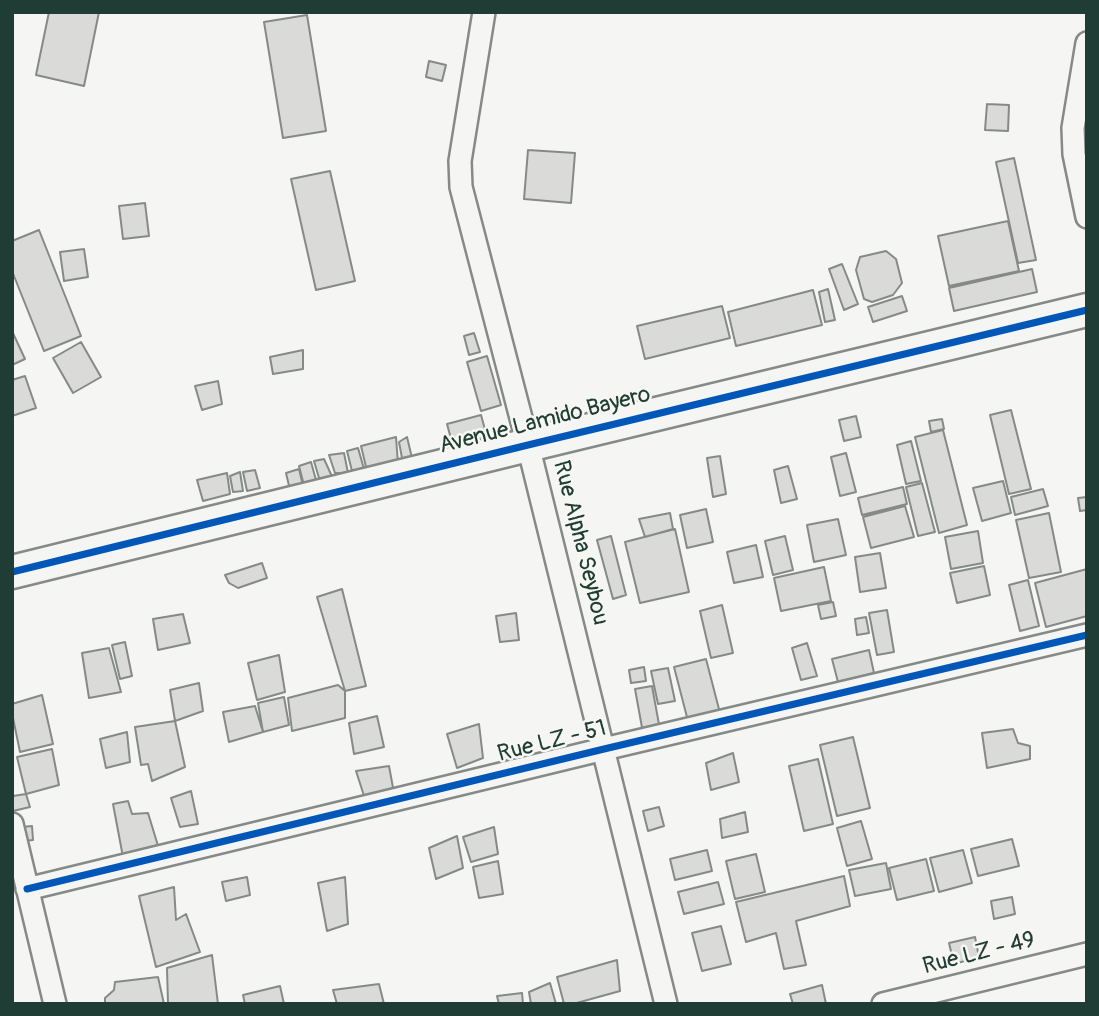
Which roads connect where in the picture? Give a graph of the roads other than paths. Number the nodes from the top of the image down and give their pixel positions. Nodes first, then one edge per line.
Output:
1 (484, 12) edge
2 (1087, 43) edge
3 (1087, 217) edge
4 (1087, 310) edge
5 (528, 445) junction
6 (12, 572) edge
7 (1087, 635) edge
8 (604, 749) junction
9 (12, 824) edge
10 (15, 851) edge
11 (27, 889) junction
12 (1087, 954) edge
13 (919, 1000) edge
14 (55, 1004) edge
15 (666, 1004) edge
16 (883, 1004) edge

1 - 5 street, Rue Alpha Seybou
2 - 3 street
4 - 5 street, Avenue Lamido Bayero
5 - 6 street, Avenue Lamido Bayero
5 - 8 street, Rue Alpha Seybou
7 - 8 street, Rue LZ - 51
8 - 11 street, Rue LZ - 51
8 - 15 street, Rue Alpha Seybou
9 - 10 street
10 - 11 street
11 - 14 street
12 - 13 street, Rue LZ - 49
13 - 16 street, Rue LZ - 49

